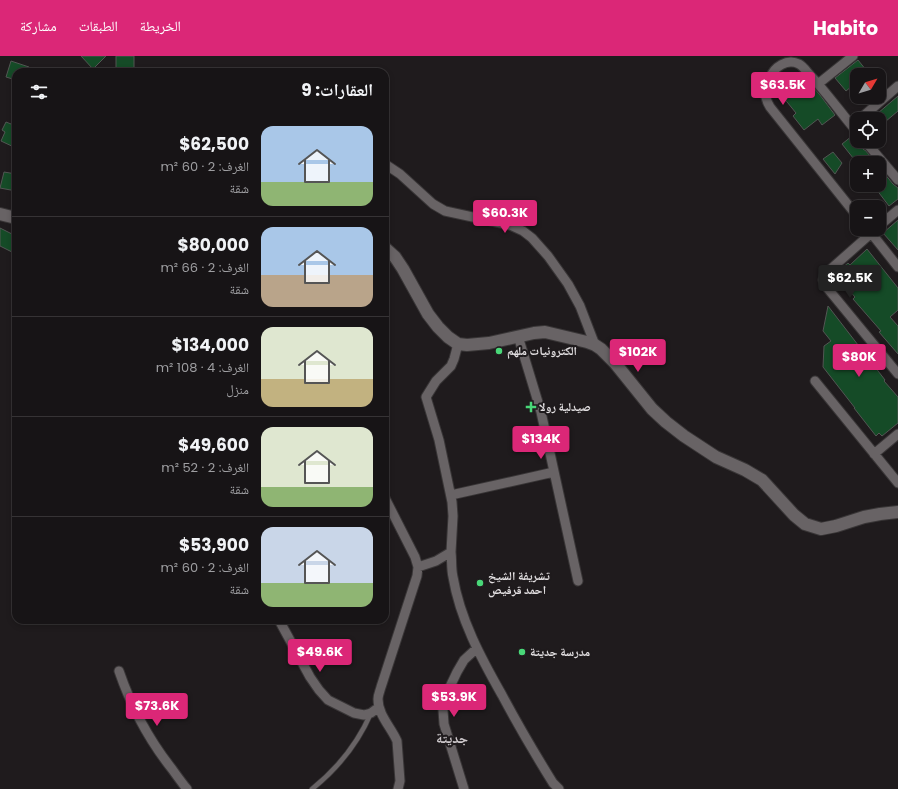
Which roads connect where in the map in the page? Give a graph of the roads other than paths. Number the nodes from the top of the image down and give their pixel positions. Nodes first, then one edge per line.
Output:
1 (853, 56) edge
2 (818, 84) junction
3 (898, 86) edge
4 (868, 112) edge
5 (850, 121) edge
6 (871, 148) edge
7 (389, 167) edge
8 (898, 180) edge
9 (850, 207) edge
10 (898, 210) edge
11 (0, 214) edge
12 (12, 217) edge
13 (886, 220) edge
14 (865, 236) edge
15 (875, 236) edge
16 (389, 252) edge
17 (898, 267) edge
18 (518, 336) junction
19 (458, 344) junction
20 (595, 345) junction
21 (898, 374) edge
22 (815, 381) dead end
23 (898, 434) edge
24 (874, 454) junction
25 (554, 472) junction
26 (898, 483) edge
27 (451, 495) junction
28 (389, 506) edge
29 (898, 512) edge
30 (451, 552) junction
31 (418, 566) junction
32 (578, 581) dead end
33 (281, 624) edge
34 (477, 648) junction
35 (119, 671) dead end
36 (379, 707) junction
37 (371, 713) junction
38 (187, 789) edge
39 (312, 789) edge
40 (398, 789) edge
41 (464, 789) edge
42 (559, 789) edge

1 - 2 street
2 - 5 street
2 - 9 street
3 - 4 street
6 - 8 street
7 - 20 street
10 - 13 street
11 - 12 street
14 - 21 street
15 - 17 street
16 - 19 street
18 - 19 street
18 - 20 street
18 - 25 street
19 - 27 street
20 - 29 street
22 - 24 street
23 - 24 street
24 - 26 street
25 - 27 street
25 - 32 street
27 - 30 street
28 - 31 street
30 - 31 street
30 - 34 street
31 - 36 street
33 - 37 street
34 - 41 street
34 - 42 street
35 - 38 street
36 - 37 street
36 - 40 street
37 - 39 lane

